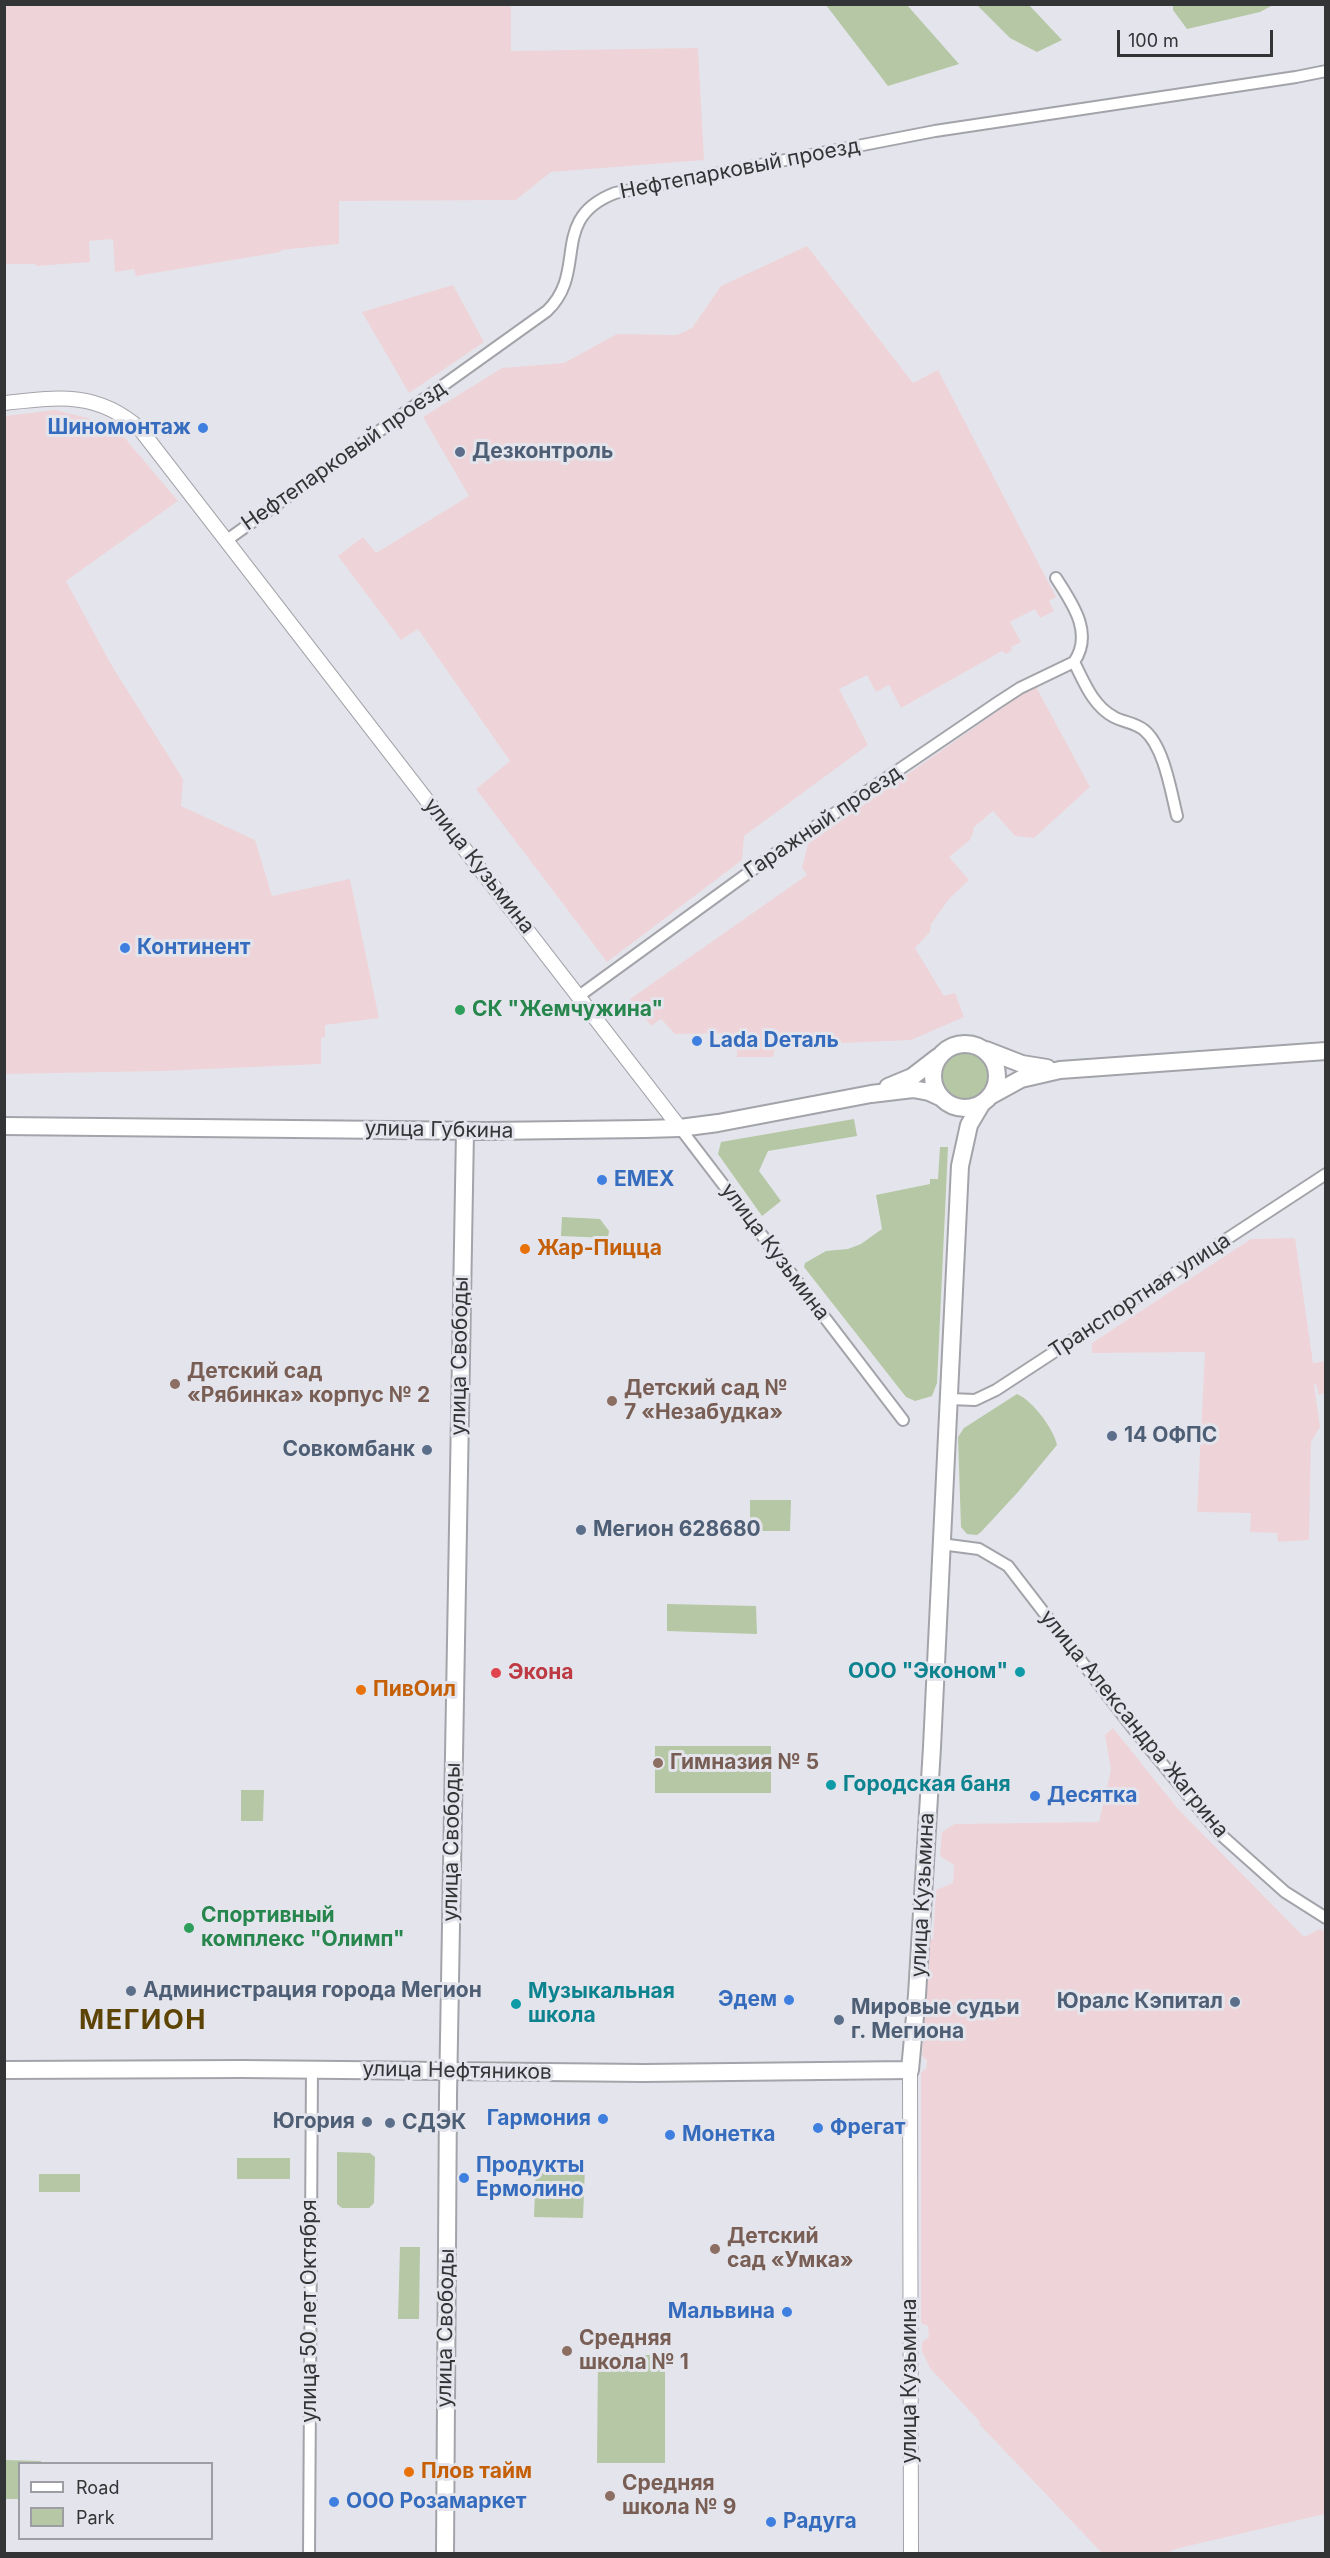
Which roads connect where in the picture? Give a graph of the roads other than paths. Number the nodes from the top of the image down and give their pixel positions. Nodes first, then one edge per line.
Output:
1 (1326, 71) edge
2 (4, 403) edge
3 (227, 540) junction
4 (1056, 578) dead end
5 (1074, 662) junction
6 (1178, 816) dead end
7 (579, 996) junction
8 (978, 1047) junction
9 (1326, 1051) edge
10 (940, 1055) junction
11 (1060, 1070) junction
12 (871, 1094) junction
13 (944, 1100) junction
14 (986, 1100) junction
15 (4, 1126) edge
16 (680, 1128) junction
17 (465, 1131) junction
18 (960, 1166) junction
19 (1326, 1174) edge
20 (949, 1399) junction
21 (903, 1420) dead end
22 (941, 1544) junction
23 (1326, 1917) edge
24 (312, 2069) junction
25 (4, 2070) edge
26 (910, 2070) junction
27 (448, 2071) junction
28 (309, 2553) edge
29 (445, 2553) edge
30 (911, 2553) edge

1 - 3 street, Нефтепарковый проезд
2 - 3 street, улица Кузьмина
3 - 7 street, улица Кузьмина
4 - 5 street
5 - 6 street
5 - 7 street, Гаражный проезд
7 - 16 street, улица Кузьмина
8 - 10 main road
8 - 11 main road
8 - 14 main road
9 - 11 main road
10 - 12 main road
10 - 13 main road
11 - 14 main road
12 - 13 main road
12 - 16 main road, улица Губкина
13 - 14 main road
13 - 18 main road
14 - 18 main road
15 - 17 main road, улица Губкина
16 - 17 main road, улица Губкина
16 - 21 street, улица Кузьмина
17 - 27 main road, улица Свободы
18 - 20 main road, улица Кузьмина
19 - 20 street, Транспортная улица
20 - 22 main road, улица Кузьмина
22 - 23 street, улица Александра Жагрина
22 - 26 main road, улица Кузьмина
24 - 25 main road, улица Нефтяников
24 - 27 main road, улица Нефтяников
24 - 28 street, улица 50 лет Октября
26 - 27 main road, улица Нефтяников
26 - 30 street, улица Кузьмина
27 - 29 main road, улица Свободы

